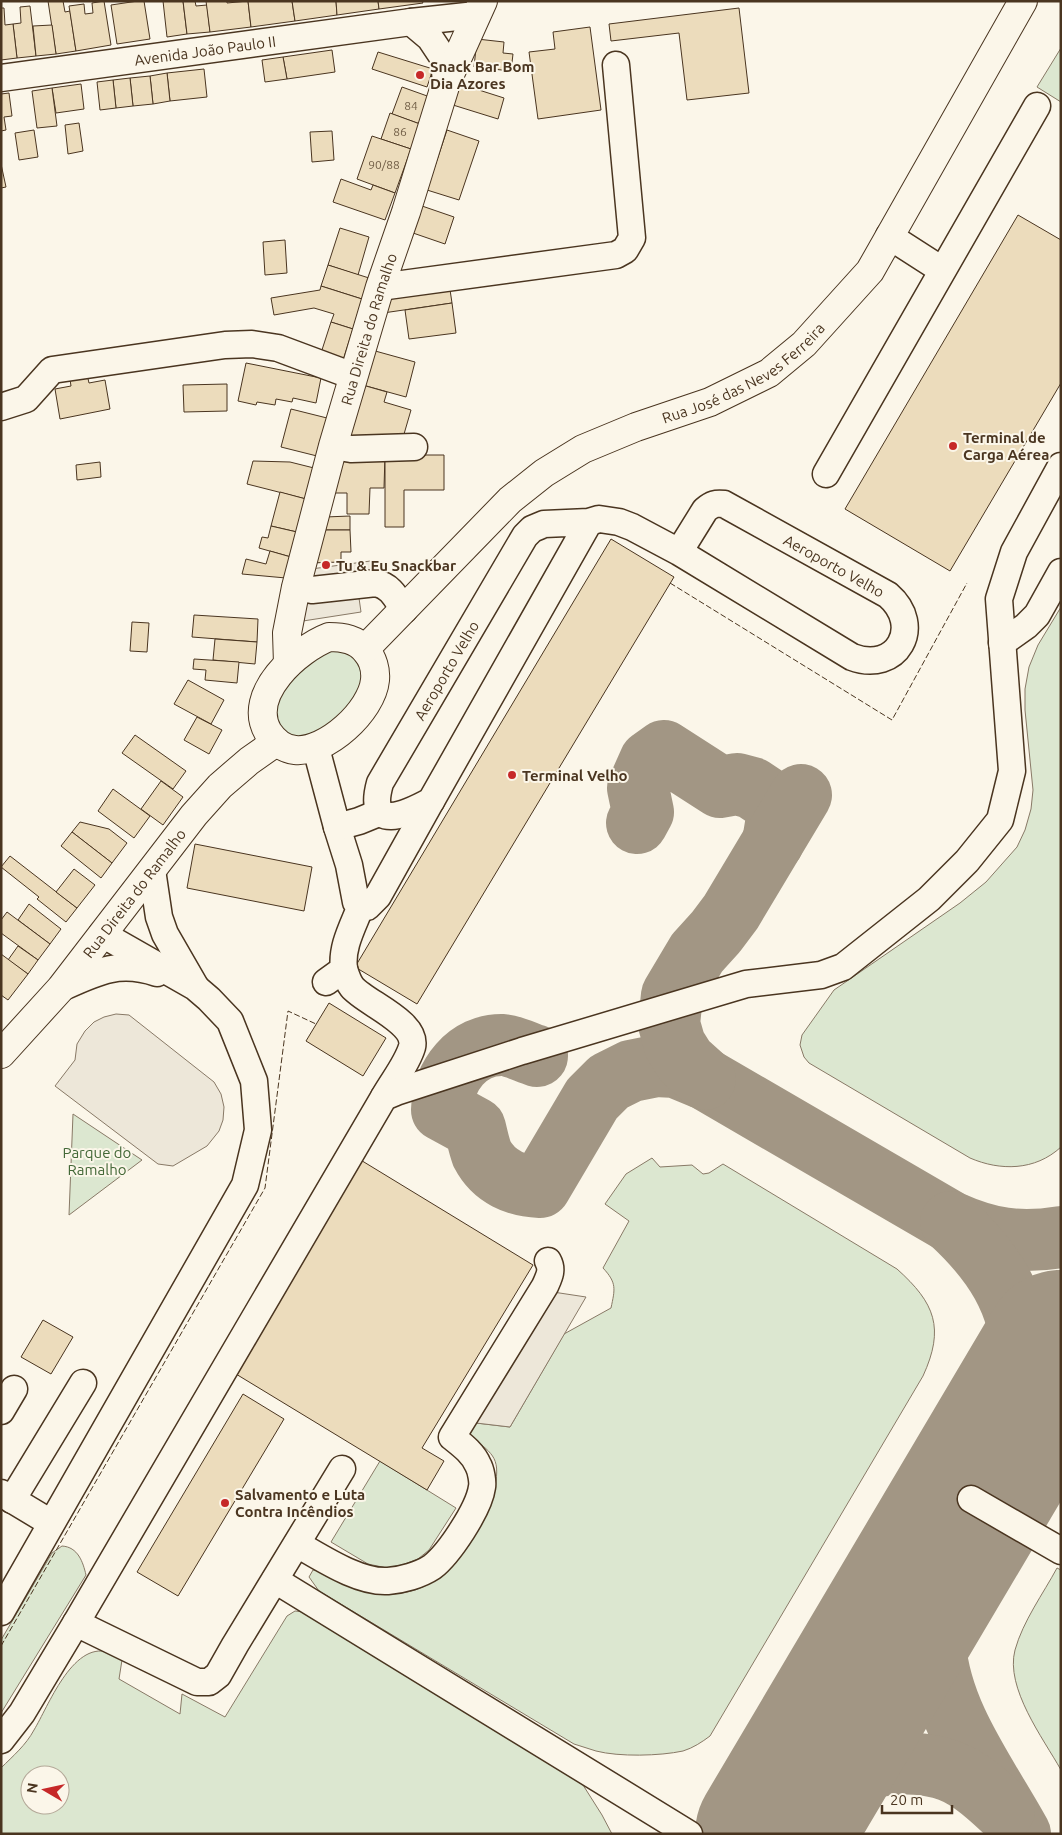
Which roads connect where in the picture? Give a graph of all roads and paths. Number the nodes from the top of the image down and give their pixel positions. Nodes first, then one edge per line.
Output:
1 (1023, 1) edge
2 (479, 8) edge
3 (411, 22) junction
4 (616, 65) dead end
5 (1, 78) edge
6 (446, 83) junction
7 (1037, 106) dead end
8 (889, 236) junction
9 (942, 270) junction
10 (380, 287) junction
11 (353, 376) junction
12 (1, 407) edge
13 (332, 446) junction
14 (414, 447) dead end
15 (1061, 466) edge
16 (826, 474) dead end
17 (589, 522) junction
18 (678, 552) junction
19 (1061, 572) edge
20 (296, 587) junction
21 (404, 610) junction
22 (1002, 643) junction
23 (365, 649) junction
24 (288, 664) junction
25 (276, 742) junction
26 (316, 748) junction
27 (432, 801) junction
28 (381, 812) junction
29 (337, 827) junction
30 (152, 870) junction
31 (360, 908) junction
32 (102, 934) junction
33 (195, 987) junction
34 (61, 988) junction
35 (1, 1054) edge
36 (384, 1097) junction
37 (548, 1261) dead end
38 (83, 1383) dead end
39 (14, 1389) dead end
40 (1, 1411) edge
41 (342, 1469) dead end
42 (6, 1496) edge
43 (971, 1500) dead end
44 (51, 1523) junction
45 (297, 1544) junction
46 (1061, 1551) edge
47 (275, 1580) junction
48 (1, 1612) edge
49 (76, 1623) junction
50 (1, 1740) edge
51 (689, 1834) edge

1 - 8 main road, Rua José das Neves Ferreira
2 - 3 street, Avenida João Paulo II
2 - 6 main road, Rua Direita do Ramalho
3 - 5 street, Avenida João Paulo II
3 - 6 street
4 - 10 street
6 - 10 main road, Rua Direita do Ramalho
7 - 9 street
8 - 9 street
8 - 21 main road, Rua José das Neves Ferreira
9 - 16 street
10 - 11 main road, Rua Direita do Ramalho
11 - 12 street
11 - 13 main road, Rua Direita do Ramalho
13 - 14 street
13 - 20 main road, Rua Direita do Ramalho
15 - 22 street
17 - 18 street, Aeroporto Velho
17 - 27 street
17 - 28 street, Aeroporto Velho
18 - 18 street, Aeroporto Velho
19 - 22 street
20 - 21 street
20 - 24 main road, Rua Direita do Ramalho
21 - 23 main road, Rua José das Neves Ferreira
22 - 36 street
23 - 24 main road
23 - 26 main road
24 - 25 main road
25 - 26 main road
25 - 30 main road, Rua Direita do Ramalho
26 - 29 street
27 - 28 street
27 - 31 street
28 - 29 street
29 - 31 street
30 - 32 main road, Rua Direita do Ramalho
30 - 33 street
31 - 36 street
32 - 33 street
32 - 34 main road, Rua Direita do Ramalho
33 - 34 street
33 - 44 street
34 - 35 main road, Rua Direita do Ramalho
36 - 49 street
37 - 45 street
38 - 42 street
39 - 40 street
41 - 45 street
42 - 44 street
43 - 46 street
44 - 48 street
45 - 47 street
47 - 49 street
47 - 51 street
49 - 50 street

